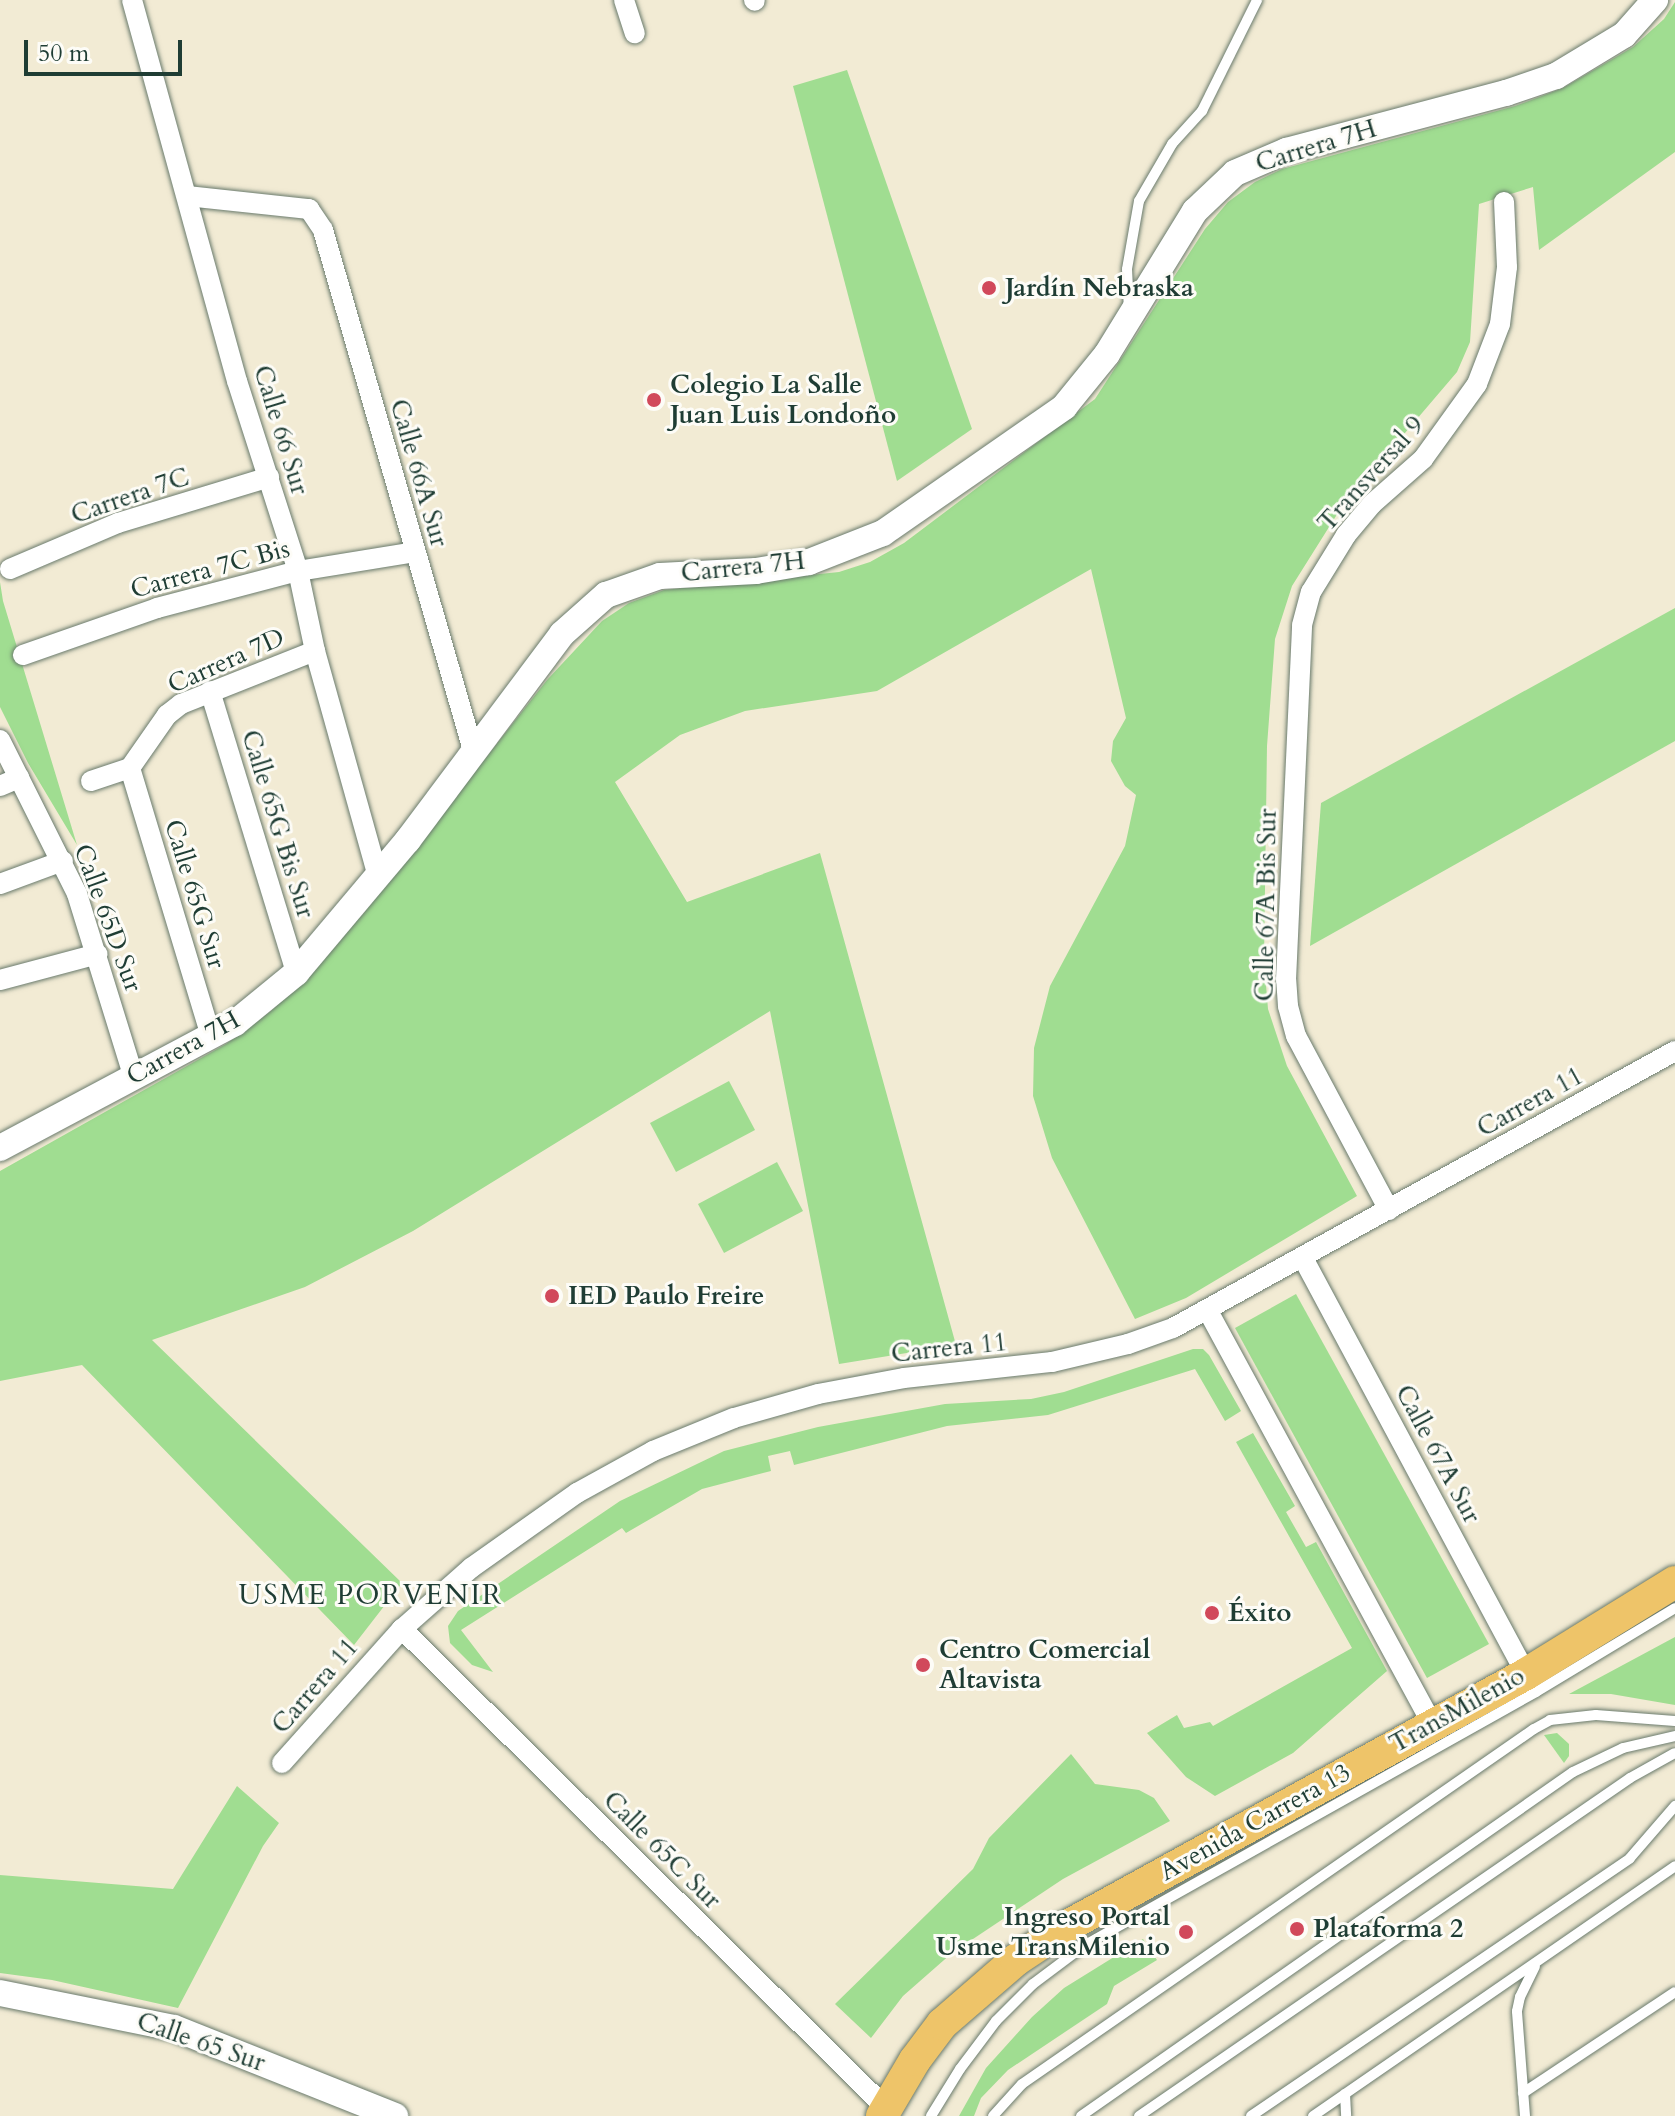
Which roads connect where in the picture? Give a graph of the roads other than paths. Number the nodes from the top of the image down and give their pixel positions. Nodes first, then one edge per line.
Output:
1 (132, 0) edge
2 (624, 0) edge
3 (1257, 0) edge
4 (1655, 0) edge
5 (635, 33) dead end
6 (187, 196) junction
7 (1504, 202) dead end
8 (1129, 316) junction
9 (269, 477) junction
10 (415, 552) junction
11 (10, 569) dead end
12 (298, 571) junction
13 (1302, 625) joint
14 (315, 651) junction
15 (23, 655) dead end
16 (210, 691) junction
17 (0, 740) edge
18 (474, 754) junction
19 (130, 768) junction
20 (91, 781) dead end
21 (9, 782) edge
22 (63, 861) junction
23 (378, 876) junction
24 (0, 884) edge
25 (98, 954) junction
26 (296, 973) junction
27 (0, 980) edge
28 (211, 1036) junction
29 (1675, 1051) edge
30 (133, 1075) junction
31 (0, 1148) edge
32 (1389, 1210) junction
33 (1303, 1258) junction
34 (1208, 1311) junction
35 (1672, 1591) edge
36 (402, 1629) junction
37 (1526, 1674) junction
38 (1675, 1721) edge
39 (1433, 1725) junction
40 (1675, 1736) edge
41 (1675, 1753) edge
42 (282, 1763) dead end
43 (1675, 1806) edge
44 (1675, 1866) edge
45 (1538, 1961) junction
46 (1675, 1992) edge
47 (0, 1993) edge
48 (1523, 2093) junction
49 (1345, 2094) junction
50 (884, 2112) edge
51 (395, 2116) edge
52 (931, 2116) edge
53 (993, 2116) edge
54 (1081, 2116) edge
55 (1139, 2116) edge
56 (1251, 2116) edge
57 (1313, 2116) edge
58 (1346, 2116) edge
59 (1525, 2116) edge

1 - 6 street, Calle 66 Sur
2 - 5 street
3 - 8 lane
4 - 8 street, Carrera 7H
6 - 9 street, Calle 66 Sur
6 - 10 street, Calle 66A Sur
7 - 13 street, Transversal 9
8 - 18 street, Carrera 7H
9 - 11 street, Carrera 7C
9 - 12 street, Calle 66 Sur
10 - 12 street, Carrera 7C Bis
10 - 18 street, Calle 66A Sur
12 - 14 street, Calle 66 Sur
12 - 15 street, Carrera 7C Bis
13 - 32 street, Calle 67A Bis Sur
14 - 16 street, Carrera 7D
14 - 23 street, Calle 66 Sur
16 - 19 street, Carrera 7D
16 - 26 street, Calle 65G Bis Sur
17 - 21 street, Calle 65D Sur
18 - 23 street, Carrera 7H
19 - 20 street
19 - 28 street, Calle 65G Sur
21 - 22 street, Calle 65D Sur
22 - 24 street
22 - 25 street, Calle 65D Sur
23 - 26 street, Carrera 7H
25 - 27 street
25 - 30 street, Calle 65D Sur
26 - 28 street, Carrera 7H
28 - 30 street, Carrera 7H
29 - 32 street, Carrera 11
30 - 31 street, Carrera 7H
32 - 33 street, Carrera 11
33 - 34 street, Carrera 11
33 - 37 street, Calle 67A Sur
34 - 36 street, Carrera 11
34 - 39 street
35 - 37 main road, Avenida Carrera 13
35 - 52 lane, TransMilenio
36 - 42 street, Carrera 11
36 - 50 street, Calle 65C Sur
37 - 39 main road, Avenida Carrera 13
38 - 53 lane, TransMilenio
39 - 50 main road, Avenida Carrera 13
40 - 54 lane
41 - 55 lane
43 - 56 lane
44 - 45 lane
45 - 48 lane
45 - 49 lane
46 - 48 lane
47 - 51 street, Calle 65 Sur
48 - 59 lane
49 - 57 lane
49 - 58 lane

